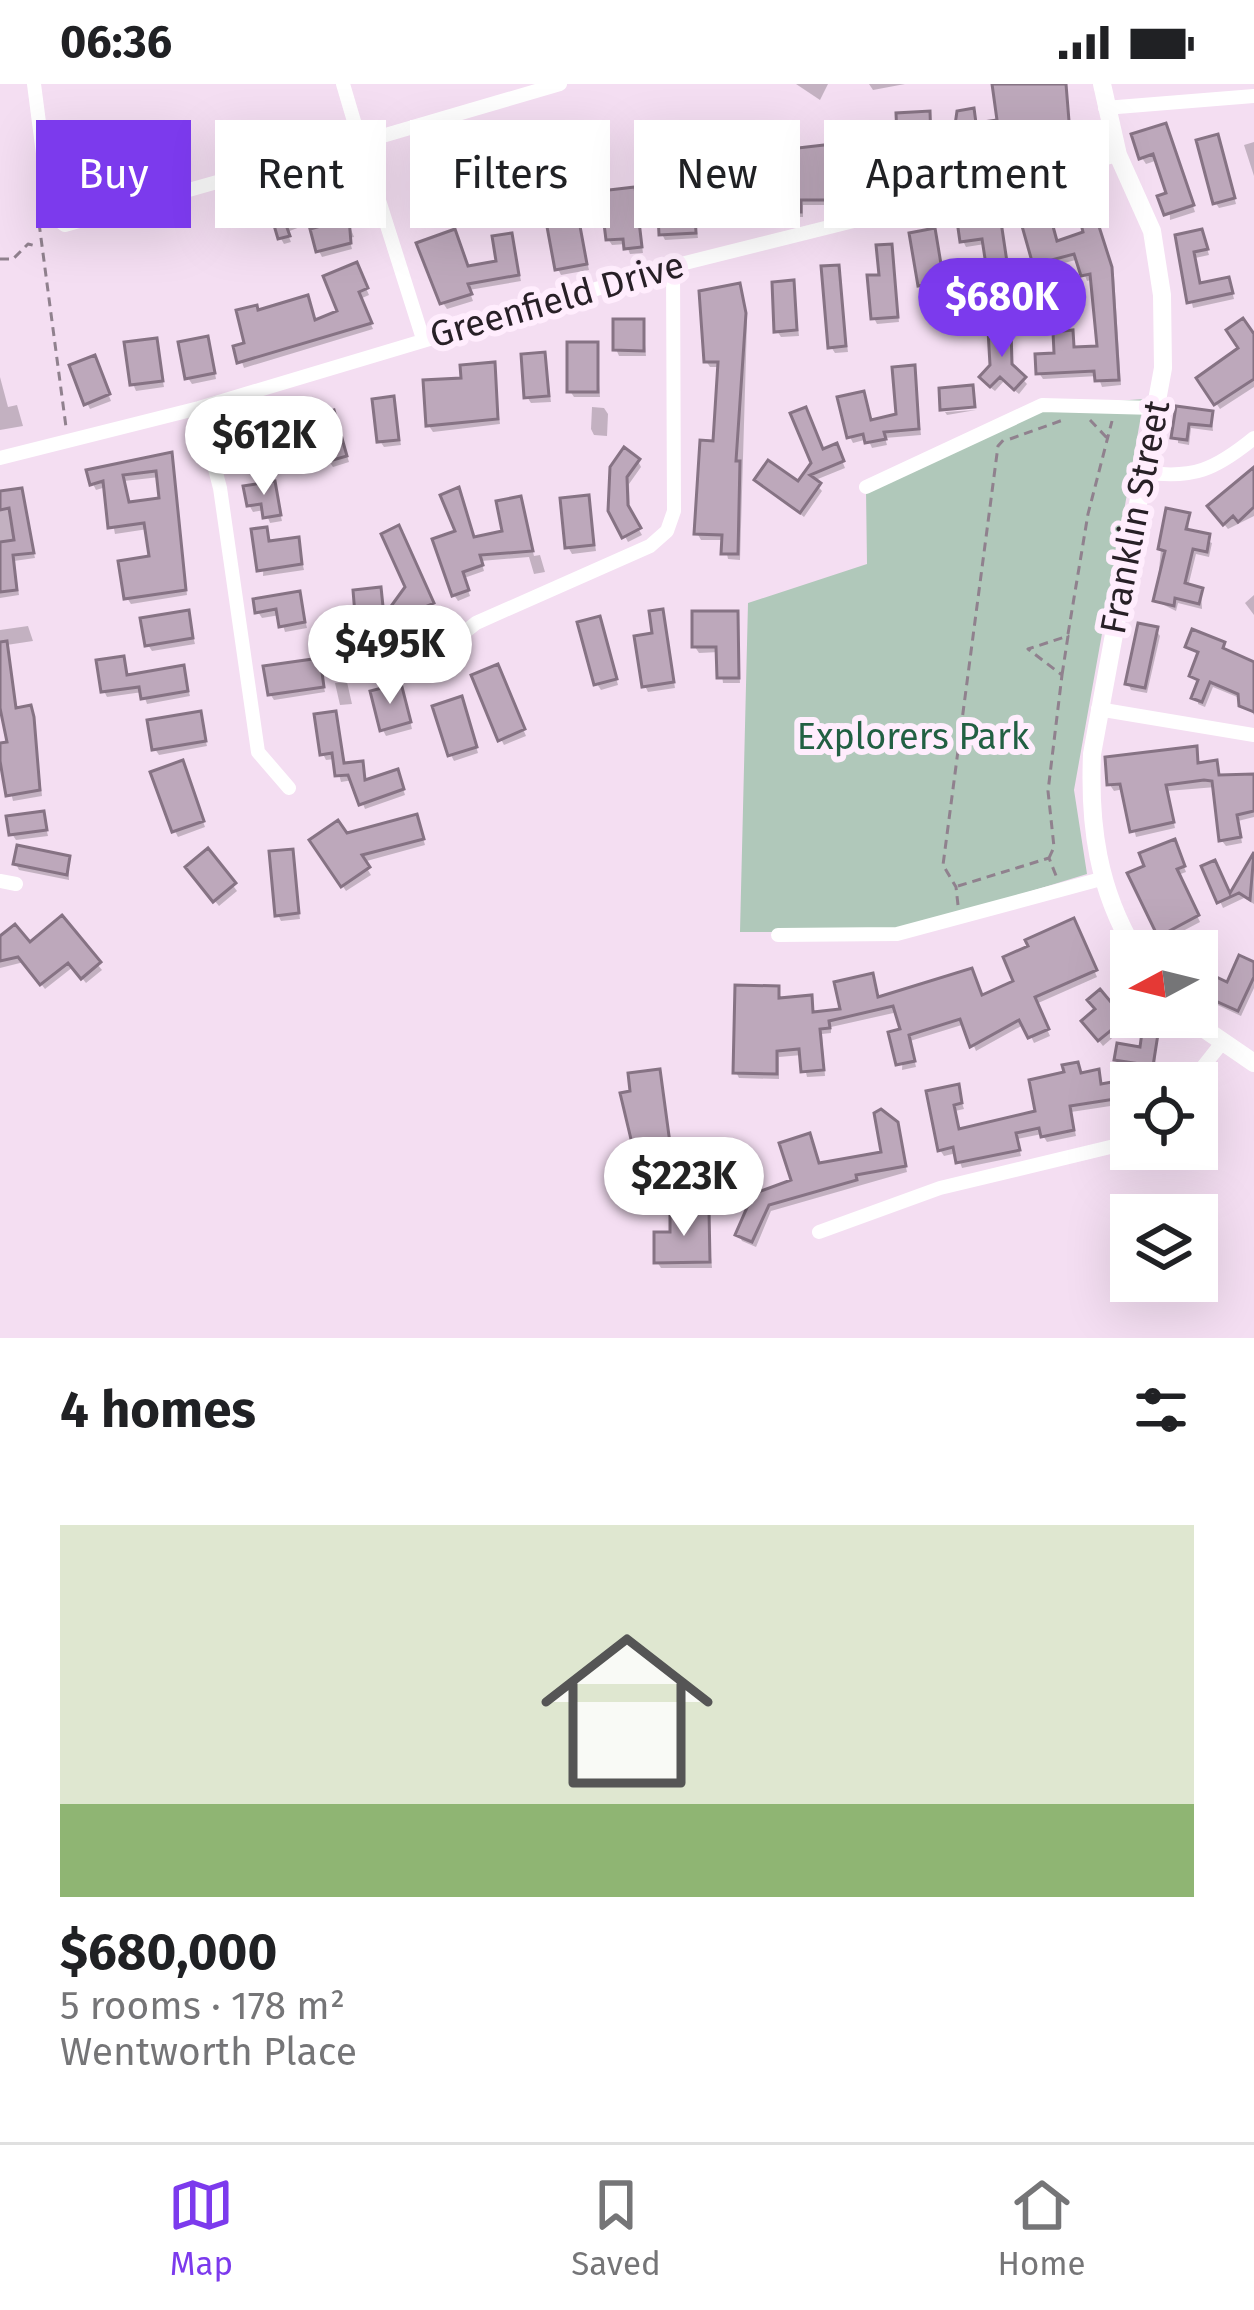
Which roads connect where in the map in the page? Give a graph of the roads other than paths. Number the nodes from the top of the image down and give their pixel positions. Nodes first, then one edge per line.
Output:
1 (34, 84) edge
2 (343, 84) edge
3 (560, 84) edge
4 (1102, 84) edge
5 (1254, 96) edge
6 (1106, 108) junction
7 (354, 120) edge
8 (386, 140) edge
9 (1118, 155) junction
10 (215, 183) edge
11 (386, 209) edge
12 (673, 266) junction
13 (423, 339) junction
14 (199, 408) junction
15 (1155, 408) junction
16 (1254, 438) edge
17 (0, 458) edge
18 (1143, 472) junction
19 (866, 487) dead end
20 (446, 648) dead end
21 (1098, 709) junction
22 (1254, 735) edge
23 (289, 788) dead end
24 (1101, 879) junction
25 (1125, 930) edge
26 (778, 934) dead end
27 (1213, 1038) edge
28 (1221, 1044) junction
29 (1207, 1062) edge
30 (1254, 1064) edge
31 (1110, 1147) edge
32 (819, 1232) dead end

1 - 10 street
2 - 7 street
3 - 8 street
4 - 6 street, Franklin Street
5 - 6 street
6 - 9 street, Franklin Street
9 - 12 street, Greenfield Drive
9 - 15 street, Franklin Street
11 - 13 street
12 - 13 street, Greenfield Drive
12 - 20 street
13 - 14 street, Greenfield Drive
14 - 17 street, Greenfield Drive
14 - 23 street
15 - 18 street, Franklin Street
15 - 19 street
16 - 18 street
18 - 21 street, Franklin Street
21 - 22 street
21 - 24 street, Franklin Street
24 - 25 street, Franklin Street
24 - 26 street
27 - 28 street
28 - 29 street
28 - 30 street
31 - 32 street

